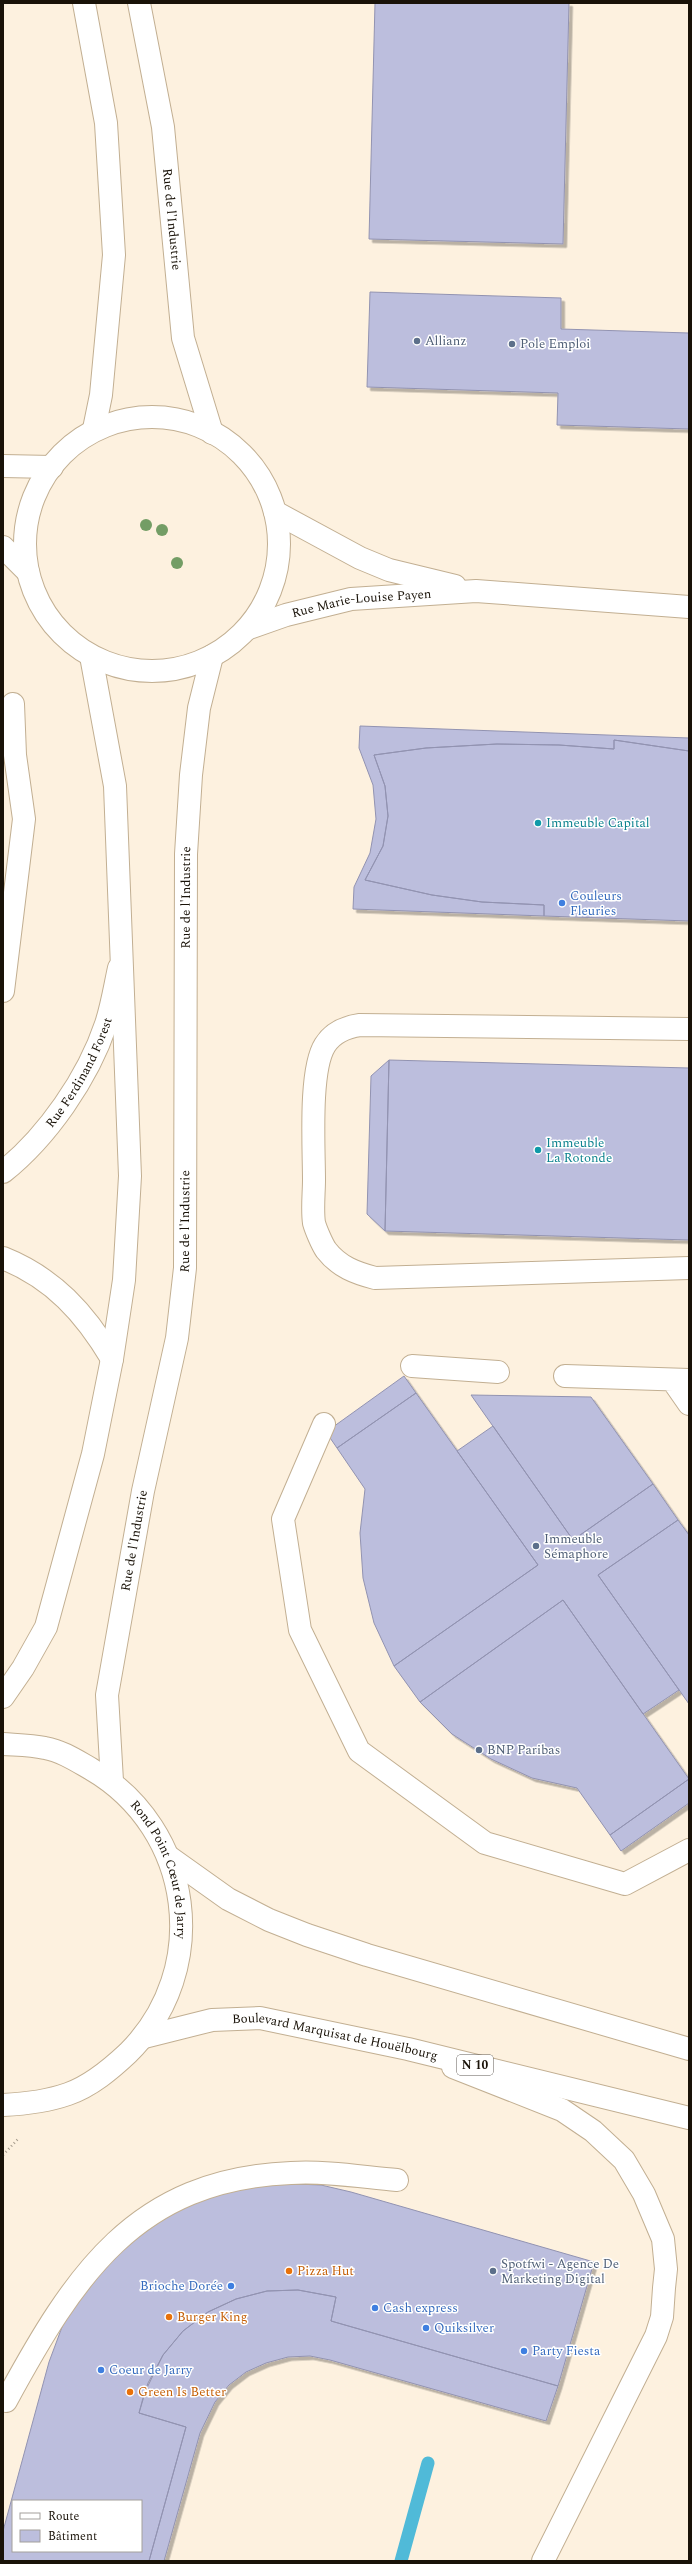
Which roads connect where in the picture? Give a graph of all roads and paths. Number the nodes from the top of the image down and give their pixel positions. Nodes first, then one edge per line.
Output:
1 (84, 3) edge
2 (139, 3) edge
3 (94, 429) junction
4 (212, 433) junction
5 (3, 466) edge
6 (52, 467) junction
7 (275, 512) junction
8 (3, 546) edge
9 (28, 572) junction
10 (476, 592) junction
11 (689, 607) edge
12 (249, 628) junction
13 (91, 656) junction
14 (212, 656) junction
15 (13, 704) dead end
16 (122, 955) junction
17 (3, 991) edge
18 (689, 1029) edge
19 (3, 1172) edge
20 (3, 1258) edge
21 (689, 1268) edge
22 (112, 1359) junction
23 (412, 1366) dead end
24 (498, 1372) dead end
25 (565, 1376) dead end
26 (681, 1381) edge
27 (689, 1404) edge
28 (324, 1424) dead end
29 (3, 1697) edge
30 (3, 1744) edge
31 (112, 1781) junction
32 (689, 1850) edge
33 (169, 1857) junction
34 (144, 2037) junction
35 (408, 2049) junction
36 (689, 2049) edge
37 (3, 2105) edge
38 (689, 2118) edge
39 (397, 2180) dead end
40 (6, 2401) dead end
41 (543, 2561) edge

1 - 3 main road
2 - 4 main road, Rue de l'Industrie
3 - 4 main road
3 - 6 main road
4 - 7 main road
5 - 6 main road
6 - 9 main road
7 - 10 main road, Rue Marie-Louise Payen
7 - 12 main road
8 - 9 main road
9 - 13 main road
10 - 11 main road, Rue Marie-Louise Payen
10 - 12 main road, Rue Marie-Louise Payen
12 - 14 main road
13 - 14 main road
13 - 16 main road
14 - 31 main road, Rue de l'Industrie
15 - 17 main road
16 - 19 main road, Rue Ferdinand Forest
16 - 22 main road
18 - 21 main road
20 - 22 main road
22 - 29 main road
23 - 24 main road
25 - 26 main road
26 - 27 main road
28 - 32 main road
30 - 31 main road, Rond Point Cœur de Jarry
31 - 33 main road, Rond Point Cœur de Jarry
33 - 34 main road, Rond Point Cœur de Jarry
33 - 36 main road
34 - 35 main road, Boulevard Marquisat de Houëlbourg / N 10
34 - 37 main road, Rond Point Cœur de Jarry
35 - 38 main road, Boulevard Marquisat de Houëlbourg / N 10
35 - 41 main road
39 - 40 main road

